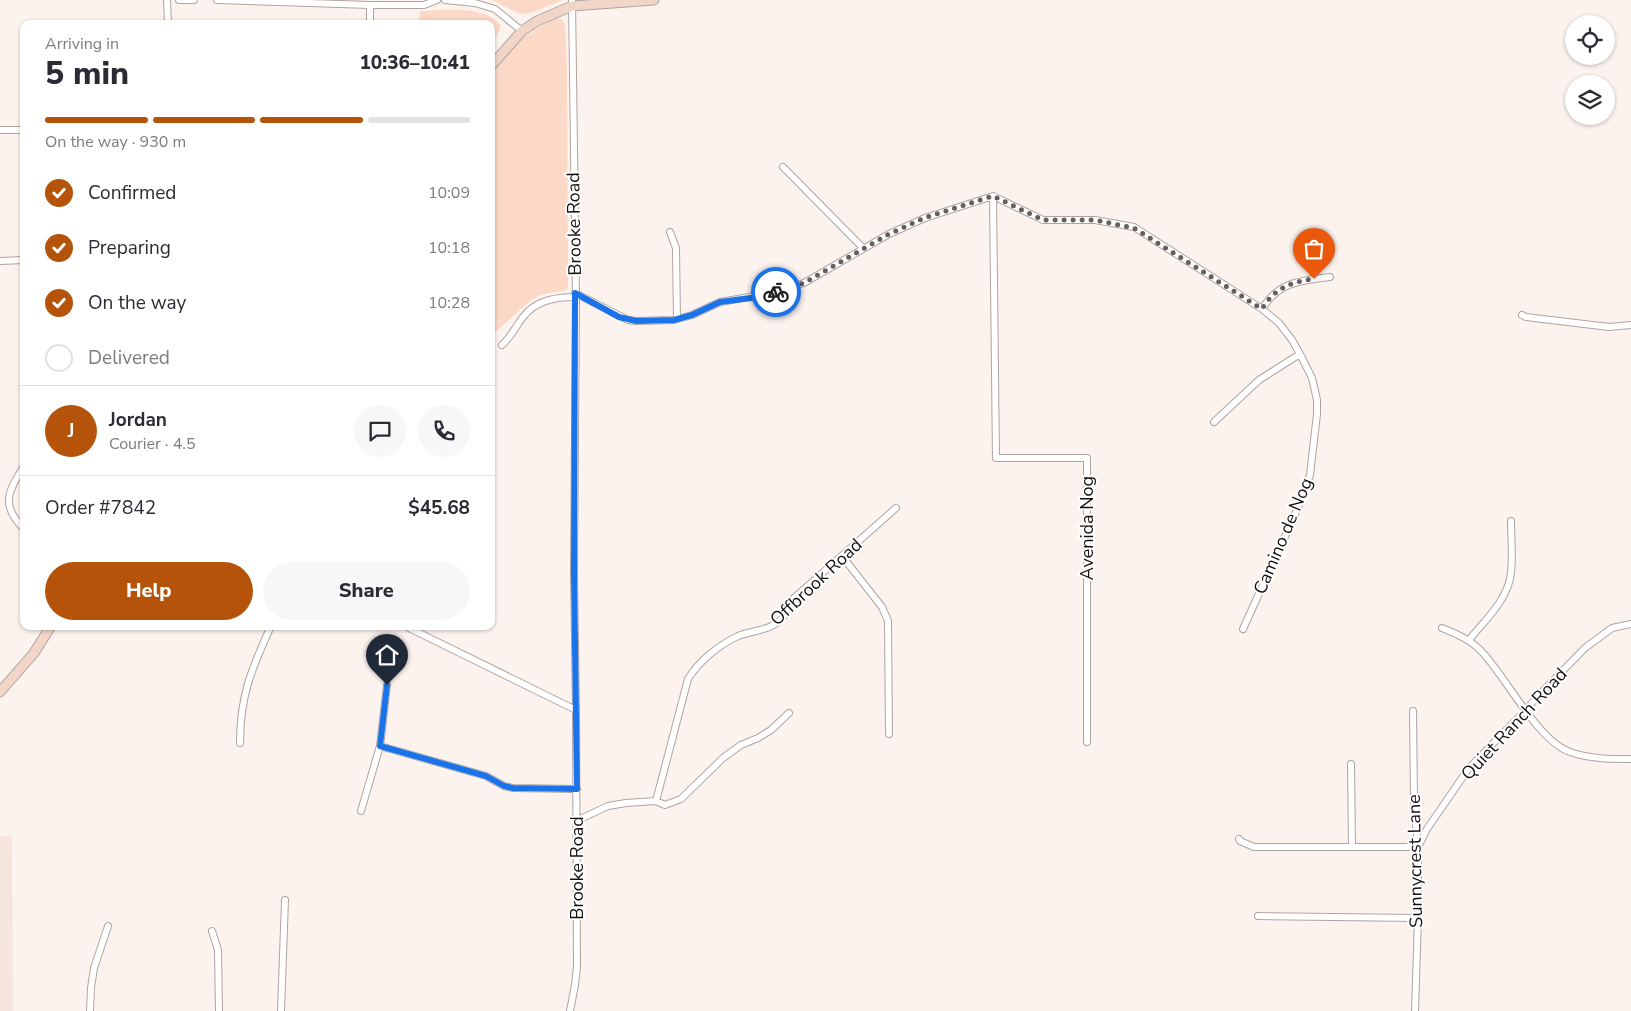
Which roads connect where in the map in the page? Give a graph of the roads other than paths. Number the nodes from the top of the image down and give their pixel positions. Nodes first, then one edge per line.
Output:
1 (167, 0) edge
2 (179, 0) edge
3 (194, 0) edge
4 (217, 0) edge
5 (437, 0) edge
6 (445, 0) edge
7 (654, 0) edge
8 (572, 3) edge
9 (370, 5) junction
10 (168, 20) edge
11 (370, 20) edge
12 (522, 31) junction
13 (495, 61) edge
14 (0, 130) edge
15 (20, 130) edge
16 (783, 167) dead end
17 (993, 196) junction
18 (670, 232) dead end
19 (863, 248) junction
20 (20, 260) edge
21 (0, 261) edge
22 (1330, 277) dead end
23 (576, 295) junction
24 (1262, 309) junction
25 (1522, 315) dead end
26 (677, 319) junction
27 (1631, 325) edge
28 (502, 345) dead end
29 (1300, 354) junction
30 (1214, 422) dead end
31 (20, 473) edge
32 (896, 508) dead end
33 (1511, 521) dead end
34 (20, 525) edge
35 (842, 556) junction
36 (1631, 624) edge
37 (1442, 628) dead end
38 (1243, 629) dead end
39 (49, 630) edge
40 (269, 630) edge
41 (413, 630) edge
42 (1469, 640) junction
43 (387, 685) dead end
44 (0, 692) edge
45 (576, 710) junction
46 (1526, 710) junction
47 (1413, 711) dead end
48 (789, 713) dead end
49 (889, 734) dead end
50 (1087, 742) dead end
51 (240, 743) dead end
52 (380, 746) junction
53 (1631, 759) edge
54 (1351, 764) dead end
55 (577, 789) junction
56 (656, 801) junction
57 (361, 811) dead end
58 (576, 821) junction
59 (1239, 839) dead end
60 (1352, 847) junction
61 (1418, 847) junction
62 (284, 900) dead end
63 (1258, 916) dead end
64 (1418, 918) junction
65 (108, 926) dead end
66 (212, 931) dead end
67 (90, 1011) edge
68 (219, 1011) edge
69 (281, 1011) edge
70 (570, 1011) edge
71 (1415, 1011) edge

1 - 10 street
2 - 3 street
4 - 9 street
5 - 9 street
6 - 12 street
7 - 8 main road
8 - 12 main road
8 - 23 street, Brooke Road
9 - 11 street
12 - 13 main road
14 - 15 street
16 - 19 street
17 - 19 street
17 - 24 street, Camino de Nog
17 - 50 street, Avenida Nog
18 - 26 street
19 - 26 street
20 - 21 street
22 - 24 street
23 - 26 street
23 - 28 street
23 - 45 street, Brooke Road
24 - 29 street, Camino de Nog
25 - 27 street
29 - 30 street
29 - 38 street, Camino de Nog
31 - 34 street
32 - 35 street, Offbrook Road
33 - 42 street
35 - 49 street
35 - 56 street, Offbrook Road
36 - 46 street, Quiet Ranch Road
37 - 42 street
39 - 44 main road
40 - 51 street
41 - 45 street
42 - 46 street
43 - 52 street
45 - 55 street, Brooke Road
46 - 53 street
46 - 61 street, Quiet Ranch Road
47 - 61 street, Sunnycrest Lane
48 - 56 street
52 - 55 street
52 - 57 street
54 - 60 street
55 - 58 street, Brooke Road
56 - 58 street
58 - 70 street, Brooke Road
59 - 60 street
60 - 61 street
61 - 64 street, Sunnycrest Lane
62 - 69 street
63 - 64 street
64 - 71 street, Sunnycrest Lane
65 - 67 street
66 - 68 street

